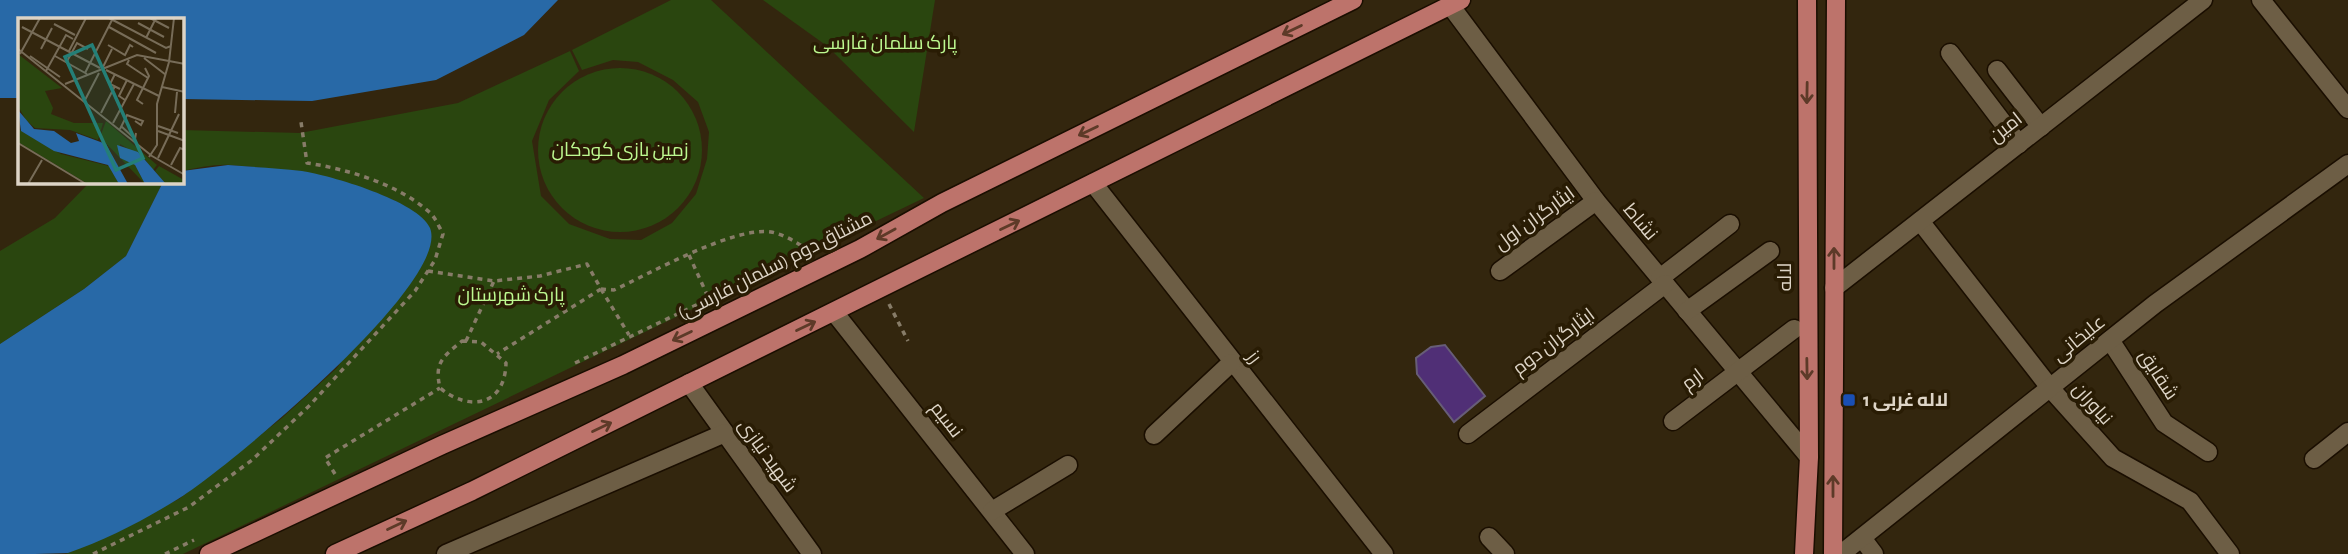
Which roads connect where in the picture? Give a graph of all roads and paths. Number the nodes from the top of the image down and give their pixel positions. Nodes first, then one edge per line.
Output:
1 (1353, 0) edge
2 (1807, 0) edge
3 (1836, 0) edge
4 (2203, 0) edge
5 (2262, 0) edge
6 (1456, 3) edge
7 (1835, 45) junction
8 (1808, 48) junction
9 (1950, 53) dead end
10 (1997, 70) dead end
11 (2348, 109) edge
12 (301, 122) dead end
13 (2041, 127) junction
14 (2020, 144) junction
15 (2348, 164) edge
16 (1093, 183) junction
17 (1595, 201) junction
18 (1920, 221) junction
19 (1730, 224) dead end
20 (1770, 251) dead end
21 (812, 252) dead end
22 (689, 255) junction
23 (428, 271) junction
24 (1500, 271) dead end
25 (494, 281) junction
26 (1662, 281) junction
27 (1834, 288) junction
28 (601, 289) junction
29 (709, 299) dead end
30 (1687, 311) junction
31 (834, 312) junction
32 (1794, 329) dead end
33 (629, 336) dead end
34 (466, 341) junction
35 (2110, 341) junction
36 (497, 354) junction
37 (1231, 363) junction
38 (1738, 373) junction
39 (689, 383) junction
40 (440, 388) junction
41 (2051, 389) junction
42 (1673, 421) dead end
43 (2348, 432) edge
44 (725, 433) junction
45 (1468, 433) dead end
46 (1154, 435) dead end
47 (2208, 452) dead end
48 (1809, 457) junction
49 (2314, 459) dead end
50 (1068, 465) dead end
51 (323, 480) dead end
52 (992, 511) junction
53 (202, 536) dead end
54 (1489, 537) dead end
55 (1862, 538) junction
56 (2223, 552) edge
57 (93, 554) edge
58 (165, 554) edge
59 (209, 554) edge
60 (335, 554) edge
61 (446, 554) edge
62 (812, 554) edge
63 (1025, 554) edge
64 (1384, 554) edge
65 (1505, 554) edge
66 (1804, 554) edge
67 (1833, 554) edge
68 (1841, 554) edge
69 (1874, 554) edge

1 -> 59 main road, مشتاق دوم (سلمان فارسی)
2 - 8 main road, لاله
3 - 7 main road
4 - 13 street, امین
5 - 11 street
6 - 16 main road
6 - 17 street, نشاط
7 - 8 main road
27 -> 7 main road
8 -> 48 main road, لاله
9 - 14 street
10 - 13 street
12 - 23 path
13 - 14 street, امین
14 - 18 street, امین
15 - 35 street, علیخانی
31 -> 16 main road
16 - 37 street, رز
17 - 24 street, ایثارگران اول
17 - 26 street, نشاط
18 - 27 street, امین
18 - 41 street, نیاوران
19 - 26 street, ایثارگران دوم
20 - 30 street
21 - 22 path
22 - 28 path
22 - 29 path
23 - 25 path
23 - 57 path
25 - 28 path
25 - 34 path
26 - 30 street, نشاط
26 - 45 street, ایثارگران دوم
67 -> 27 main road
28 - 33 path
28 - 36 path
30 - 38 street, نشاط
39 -> 31 main road
31 - 52 street, نسیم
32 - 38 street, ارم
34 - 36 path
34 - 40 path
35 - 41 street, علیخانی
35 - 47 street, شقایق
36 - 40 path
37 - 46 street
37 - 64 street, رز
38 - 42 street, ارم
38 - 48 street, نشاط
39 - 44 street, شهید نیازی
60 -> 39 main road
40 - 51 path
41 - 55 street, علیخانی
41 - 56 street, نیاوران
43 - 49 street
44 - 61 street
44 - 62 street, شهید نیازی
48 - 66 main road, لاله
50 - 52 street
52 - 63 street, نسیم
53 - 58 path
54 - 65 street
55 - 68 street, علیخانی
55 - 69 street

